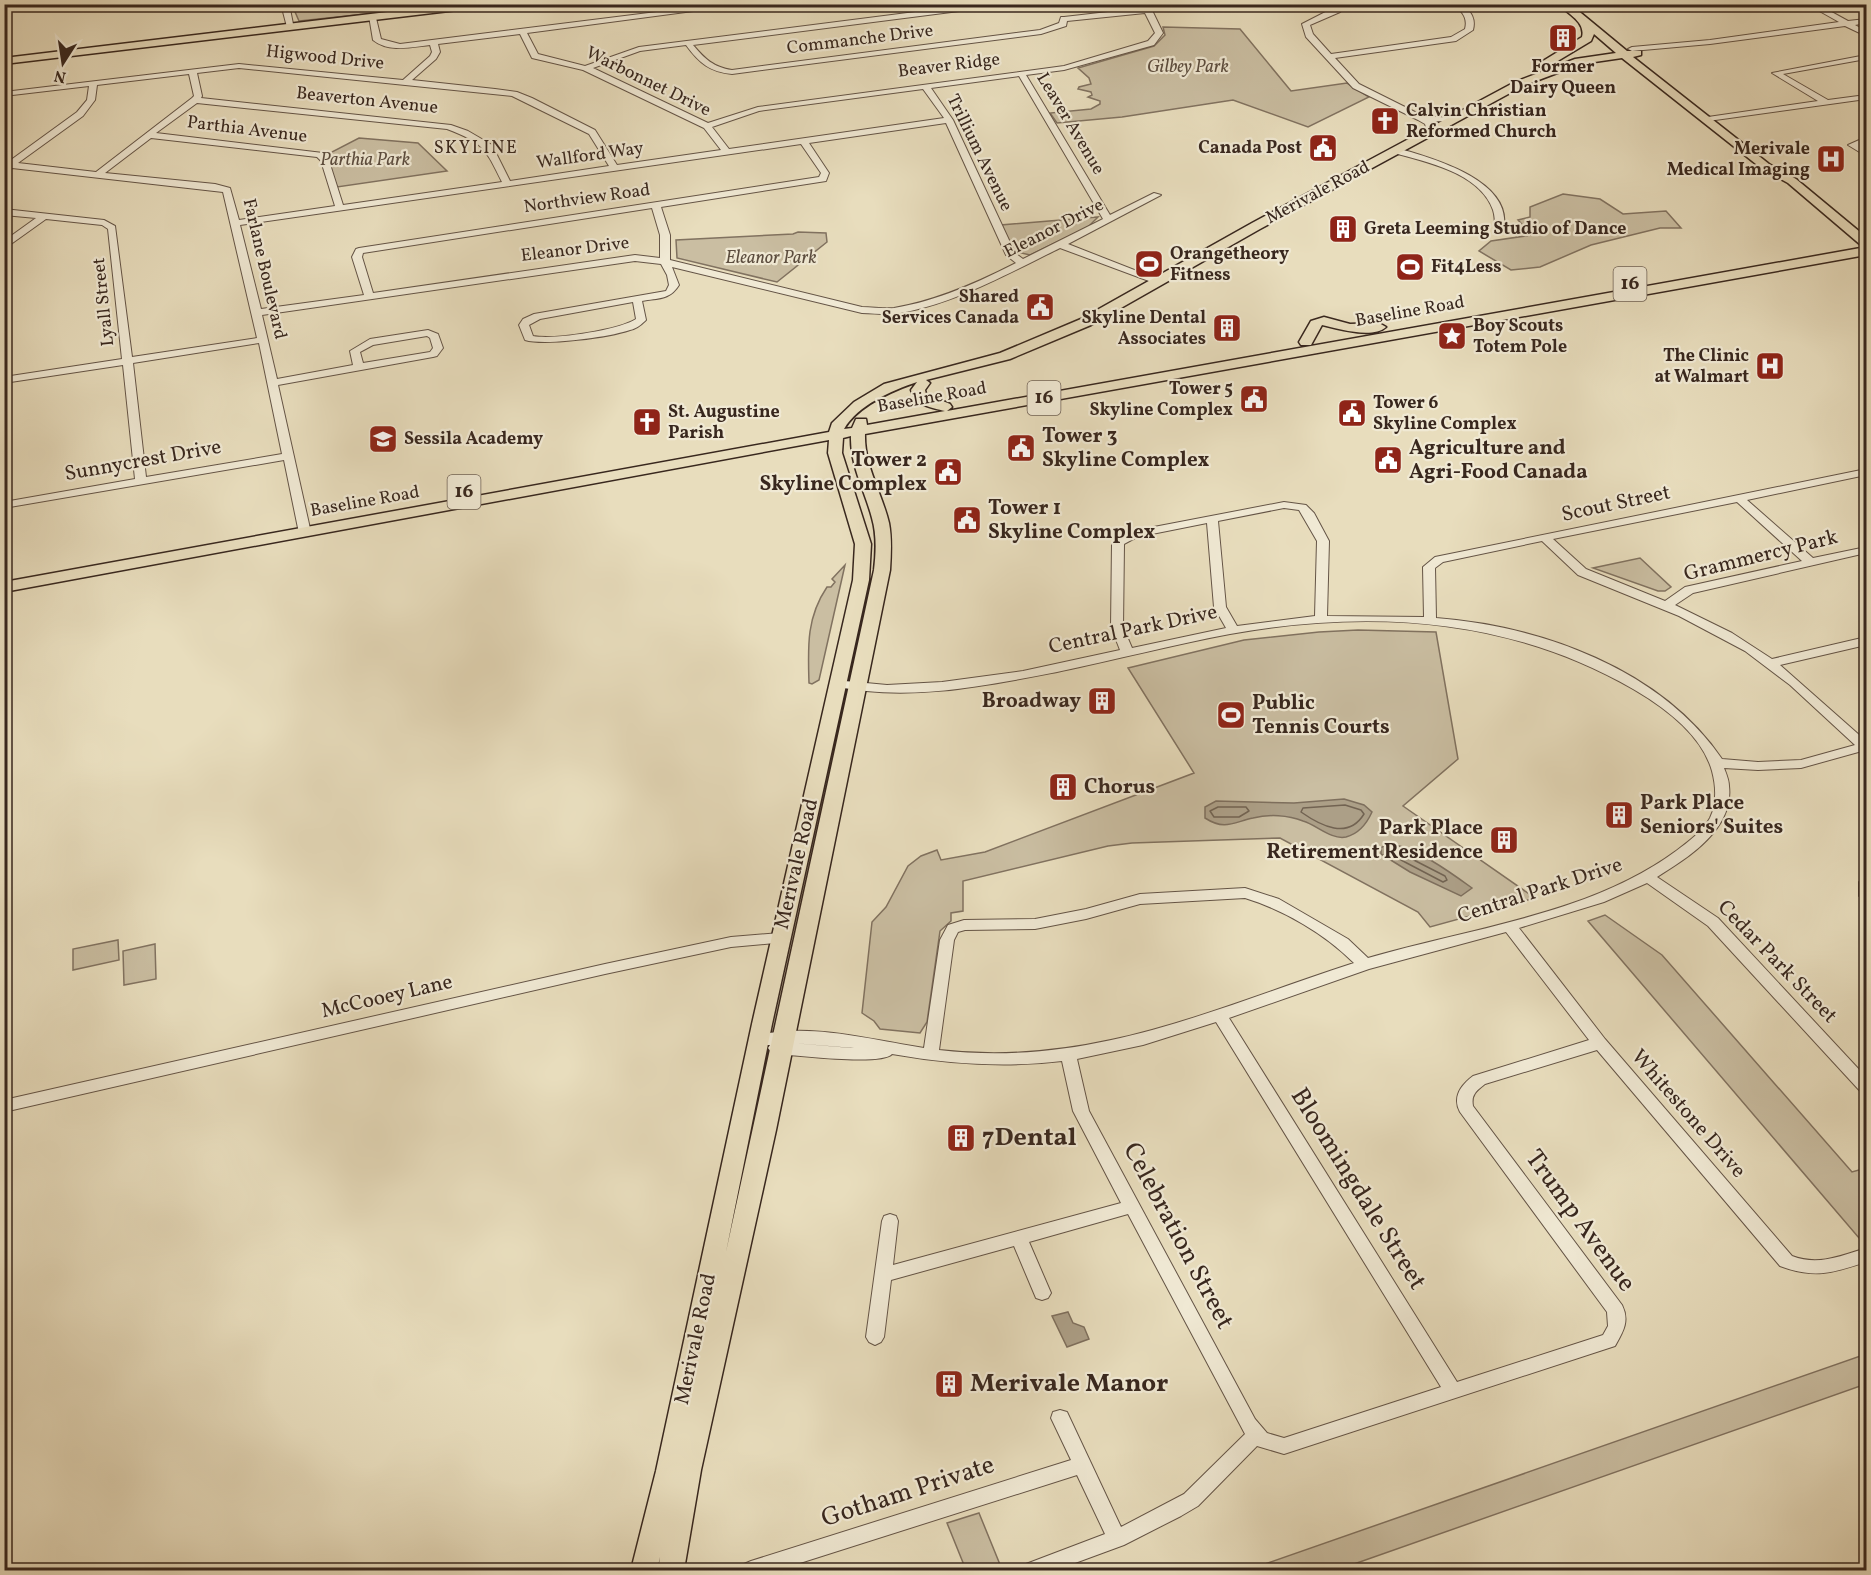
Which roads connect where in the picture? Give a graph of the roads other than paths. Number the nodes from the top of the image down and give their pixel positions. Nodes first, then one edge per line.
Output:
1 (63, 4) edge
2 (285, 4) edge
3 (483, 4) edge
4 (743, 4) edge
5 (975, 4) edge
6 (1346, 4) edge
7 (1458, 4) edge
8 (1563, 4) edge
9 (1579, 4) edge
10 (1690, 4) edge
11 (1739, 4) edge
12 (1810, 4) edge
13 (51, 6) dead end
14 (1147, 7) edge
15 (372, 18) junction
16 (1866, 21) edge
17 (1586, 23) junction
18 (1846, 24) junction
19 (291, 27) junction
20 (523, 32) junction
21 (1866, 34) edge
22 (434, 43) junction
23 (689, 44) junction
24 (1628, 52) junction
25 (1329, 57) junction
26 (1866, 57) edge
27 (4, 61) edge
28 (1579, 62) junction
29 (586, 68) junction
30 (1535, 70) junction
31 (1643, 70) junction
32 (193, 72) junction
33 (1021, 74) junction
34 (404, 82) junction
35 (93, 84) junction
36 (1519, 84) junction
37 (925, 86) junction
38 (4, 94) edge
39 (1866, 97) edge
40 (195, 100) junction
41 (1687, 102) junction
42 (1827, 103) junction
43 (1421, 118) junction
44 (1708, 119) junction
45 (949, 120) junction
46 (1453, 120) junction
47 (707, 126) junction
48 (1431, 132) junction
49 (148, 135) junction
50 (1866, 140) edge
51 (804, 142) junction
52 (1397, 151) junction
53 (727, 152) junction
54 (1866, 154) edge
55 (1765, 166) junction
56 (8, 167) edge
57 (615, 169) junction
58 (98, 174) junction
59 (508, 185) junction
60 (1157, 195) dead end
61 (656, 206) junction
62 (340, 209) junction
63 (4, 212) edge
64 (45, 216) junction
65 (1110, 220) junction
66 (236, 223) junction
67 (1850, 228) junction
68 (1500, 229) dead end
69 (1866, 231) edge
70 (1062, 245) junction
71 (4, 246) edge
72 (1863, 248) edge
73 (665, 262) junction
74 (1023, 263) junction
75 (1866, 264) edge
76 (1739, 274) junction
77 (1160, 282) junction
78 (369, 296) junction
79 (637, 300) junction
80 (1521, 309) junction
81 (257, 313) junction
82 (1086, 322) junction
83 (1395, 326) junction
84 (1337, 339) junction
85 (261, 340) junction
86 (1306, 342) junction
87 (127, 360) junction
88 (1211, 363) junction
89 (359, 367) junction
90 (4, 380) edge
91 (271, 383) junction
92 (923, 383) junction
93 (941, 412) junction
94 (859, 426) junction
95 (836, 430) junction
96 (731, 454) junction
97 (288, 456) junction
98 (837, 461) junction
99 (628, 467) junction
100 (1866, 472) edge
101 (141, 481) junction
102 (873, 493) junction
103 (1740, 498) junction
104 (4, 505) edge
105 (1211, 519) junction
106 (304, 527) junction
107 (1545, 538) junction
108 (1866, 550) edge
109 (1810, 562) junction
110 (4, 575) edge
111 (4, 587) edge
112 (1668, 605) junction
113 (1321, 620) junction
114 (1430, 621) junction
115 (1233, 630) junction
116 (1866, 640) edge
117 (1128, 654) junction
118 (1771, 663) junction
119 (851, 683) junction
120 (1866, 747) edge
121 (1717, 764) junction
122 (1648, 877) junction
123 (1866, 882) edge
124 (1866, 896) edge
125 (1509, 926) junction
126 (780, 938) junction
127 (1365, 964) junction
128 (1218, 1015) junction
129 (758, 1041) junction
130 (1599, 1042) junction
131 (783, 1043) junction
132 (931, 1054) junction
133 (1068, 1055) junction
134 (1866, 1087) edge
135 (4, 1106) edge
136 (1133, 1206) junction
137 (890, 1221) dead end
138 (1019, 1238) junction
139 (1866, 1255) edge
140 (884, 1274) junction
141 (1042, 1293) dead end
142 (875, 1337) dead end
143 (1453, 1391) junction
144 (1060, 1418) dead end
145 (1255, 1436) junction
146 (1082, 1465) junction
147 (1117, 1539) junction
148 (644, 1570) edge
149 (671, 1570) edge
150 (751, 1570) edge
151 (1034, 1570) edge

1 - 13 street
2 - 19 street
3 - 15 main road
4 - 20 street
5 - 23 street
6 - 25 street
7 - 25 street
8 - 17 main road
9 - 24 main road
10 - 11 street
12 - 18 street
14 - 23 street, Commanche Drive
14 - 33 street, Beaver Ridge
15 - 19 main road
15 - 22 street
16 - 18 street
17 - 24 main road
17 - 30 main road
18 - 21 street
18 - 24 street
19 - 27 main road
20 - 22 street
20 - 29 street, Warbonnet Drive
22 - 34 street
23 - 29 street
24 - 28 main road, Merivale Road
24 - 30 main road, Merivale Road
24 - 31 main road
24 - 41 main road
25 - 43 street
26 - 42 street
28 - 31 main road
28 - 36 main road, Merivale Road
29 - 47 street, Warbonnet Drive
30 - 36 main road, Merivale Road
31 - 41 main road
32 - 34 street, Higwood Drive
32 - 35 street, Higwood Drive
32 - 40 street
33 - 37 street, Beaver Ridge
33 - 65 street, Leaver Avenue
34 - 57 street, Higwood Drive
35 - 38 street, Higwood Drive
35 - 56 street
36 - 46 main road, Merivale Road
37 - 45 street, Trillium Avenue
37 - 47 street, Beaver Ridge
39 - 42 street
40 - 49 street
40 - 59 street, Beaverton Avenue
41 - 44 main road
42 - 44 street
43 - 46 street
43 - 48 street
44 - 55 main road
45 - 51 street, Wallford Way
45 - 74 street, Trillium Avenue
46 - 48 main road, Merivale Road
47 - 53 street, Warbonnet Drive
48 - 52 main road, Merivale Road
49 - 58 street
49 - 62 street, Parthia Avenue
50 - 54 street
51 - 53 street, Wallford Way
51 - 61 street, Northview Road
52 - 68 street
52 - 77 main road, Merivale Road
53 - 57 street, Wallford Way
55 - 67 main road
55 - 72 main road
56 - 58 street, Farlane Boulevard
57 - 59 street, Wallford Way
58 - 66 street, Farlane Boulevard
59 - 62 street, Wallford Way
60 - 65 street, Eleanor Drive
61 - 73 street
61 - 78 street, Northview Road
62 - 66 street, Wallford Way
63 - 64 street, Lyall Street
64 - 71 street
64 - 87 street, Lyall Street
65 - 70 street, Eleanor Drive
66 - 81 street, Farlane Boulevard
67 - 69 main road
67 - 72 main road
70 - 74 street, Eleanor Drive
70 - 77 street
72 - 76 main road, Baseline Road / 16
72 - 80 main road, Baseline Road / 16
73 - 74 street, Eleanor Drive
73 - 78 street, Eleanor Drive
73 - 79 street
75 - 76 main road
76 - 80 main road, Baseline Road / 16
77 - 82 main road, Merivale Road
78 - 81 street, Eleanor Drive
79 - 79 street
80 - 83 main road, Baseline Road / 16
80 - 84 main road, Baseline Road / 16
81 - 85 street, Farlane Boulevard
82 - 92 main road, Merivale Road
82 - 95 main road, Merivale Road
83 - 84 main road, Baseline Road / 16
83 - 86 main road
84 - 86 main road, Baseline Road / 16
84 - 88 main road, Baseline Road / 16
85 - 87 street
85 - 91 street, Farlane Boulevard
86 - 88 main road, Baseline Road / 16
87 - 90 street
87 - 101 street, Lyall Street
88 - 93 main road, Baseline Road / 16
89 - 89 street
89 - 91 street
91 - 97 street, Farlane Boulevard
92 - 93 main road
92 - 94 main road, Merivale Road
93 - 94 main road, Baseline Road / 16
93 - 102 main road
94 - 95 main road, Baseline Road / 16
94 - 102 main road, Merivale Road
95 - 96 main road, Baseline Road / 16
95 - 98 main road, Merivale Road
95 - 99 main road, Baseline Road / 16
96 - 98 main road
96 - 99 main road, Baseline Road / 16
97 - 101 street, Sunnycrest Drive
97 - 106 street, Farlane Boulevard
98 - 119 main road, Merivale Road
99 - 106 main road, Baseline Road / 16
100 - 103 street, Scout Street
101 - 104 street, Sunnycrest Drive
102 - 119 main road, Merivale Road
103 - 107 street, Scout Street
103 - 109 street
105 - 113 street
105 - 115 street
105 - 117 street
106 - 110 main road, Baseline Road / 16
106 - 111 main road, Baseline Road / 16
107 - 112 street
107 - 114 street, Scout Street
108 - 109 street, Grammercy Park
109 - 112 street, Grammercy Park
112 - 118 street
113 - 114 street, Central Park Drive
113 - 115 street, Central Park Drive
114 - 121 street, Central Park Drive
115 - 117 street, Central Park Drive
116 - 118 street
117 - 119 street, Central Park Drive
118 - 120 street
119 - 126 main road, Merivale Road
119 - 131 main road, Merivale Road
120 - 121 street
121 - 122 street, Central Park Drive
122 - 125 street, Central Park Drive
122 - 134 street, Cedar Park Street
123 - 124 street
125 - 127 street, Central Park Drive
125 - 130 street, Whitestone Drive
126 - 129 main road, Merivale Road
126 - 135 street, McCooey Lane
127 - 128 street, Central Park Drive
127 - 132 street
128 - 133 street, Central Park Drive
128 - 143 street, Bloomingdale Street
129 - 131 street, Central Park Drive
129 - 148 main road, Merivale Road
130 - 139 street, Whitestone Drive
130 - 143 street, Trump Avenue
131 - 132 street, Central Park Drive
131 - 149 main road, Merivale Road
132 - 133 street, Central Park Drive
133 - 136 street, Celebration Street
136 - 138 street
136 - 145 street, Celebration Street
137 - 140 street
138 - 140 street
138 - 141 street
140 - 142 street
143 - 145 street, Trump Avenue
144 - 146 street
145 - 147 street
146 - 147 street
146 - 150 street, Gotham Private
147 - 151 street

